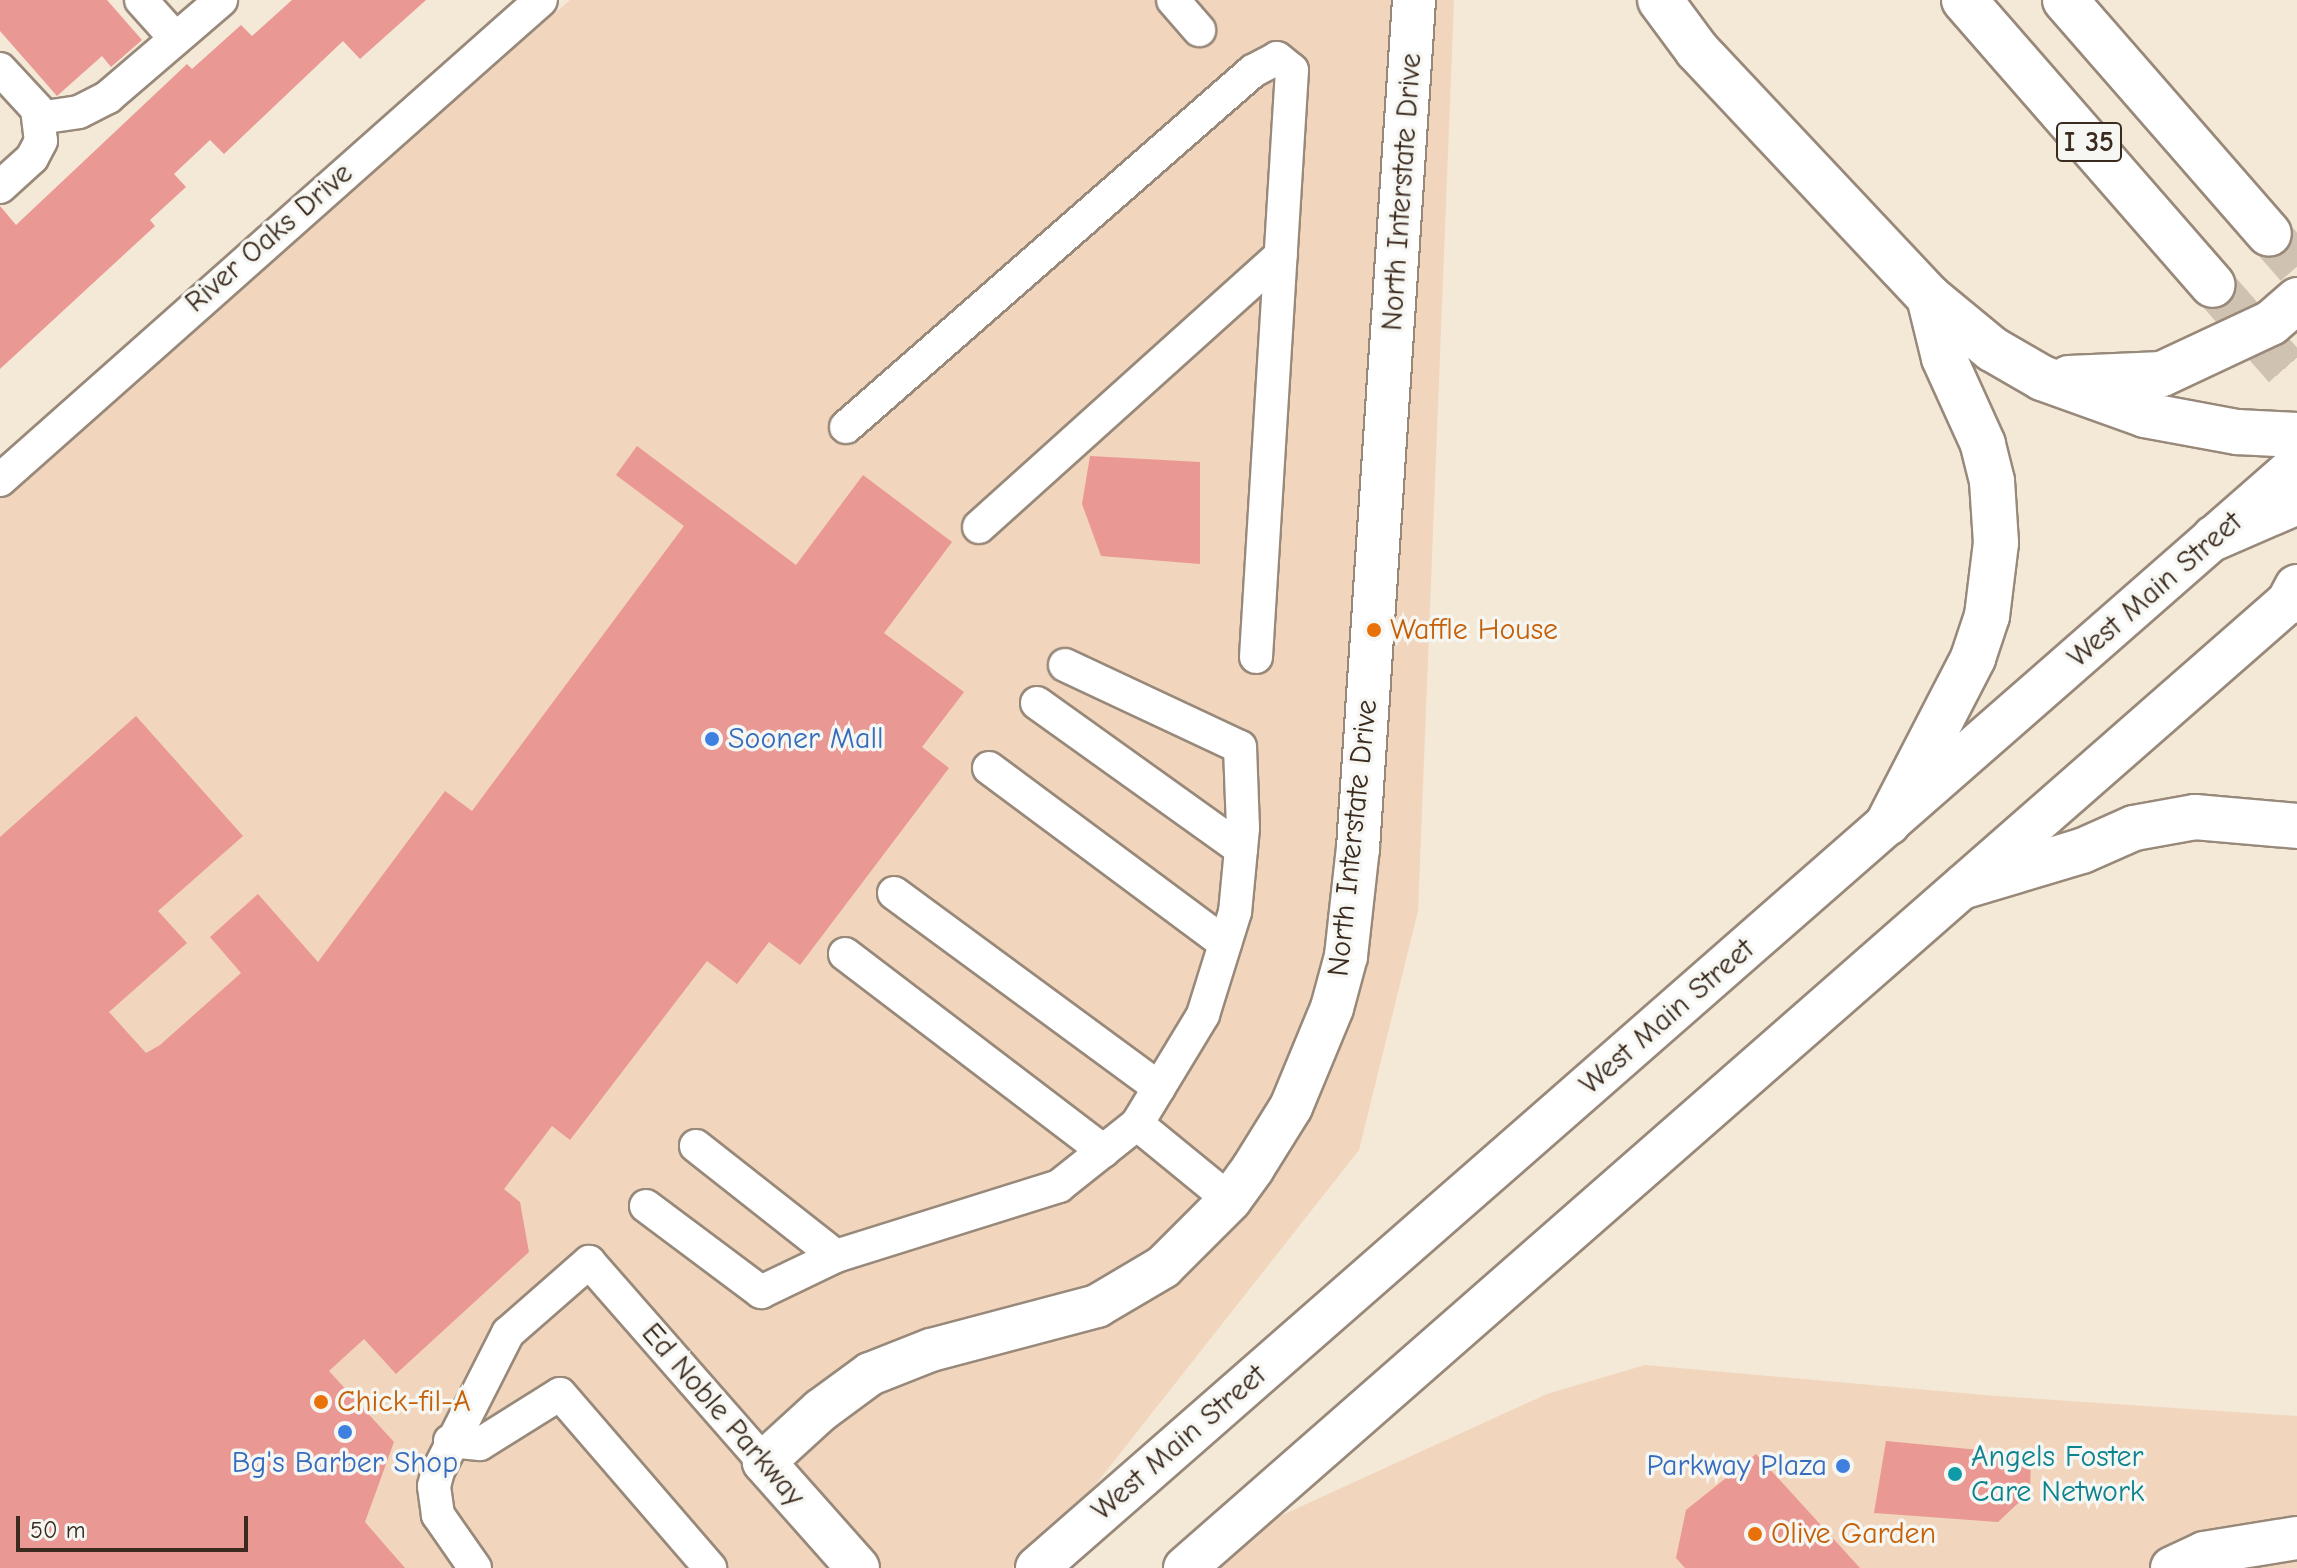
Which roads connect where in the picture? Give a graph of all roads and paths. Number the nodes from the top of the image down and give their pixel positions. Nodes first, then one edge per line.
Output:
1 (141, 0) edge
2 (221, 0) edge
3 (541, 0) edge
4 (1173, 0) edge
5 (1414, 0) edge
6 (1660, 0) edge
7 (1964, 0) edge
8 (2065, 0) edge
9 (1199, 30) dead end
10 (175, 38) junction
11 (0, 69) edge
12 (39, 118) junction
13 (0, 187) edge
14 (2269, 234) tunnel mouth
15 (1281, 255) junction
16 (2213, 285) tunnel mouth
17 (1929, 297) junction
18 (2297, 300) edge
19 (2042, 378) junction
20 (846, 427) dead end
21 (2297, 435) edge
22 (2297, 465) edge
23 (0, 480) edge
24 (2297, 502) edge
25 (979, 527) dead end
26 (2214, 538) junction
27 (2294, 594) edge
28 (1256, 657) dead end
29 (1065, 665) dead end
30 (1037, 703) dead end
31 (989, 768) dead end
32 (1888, 823) junction
33 (2297, 826) edge
34 (1241, 849) junction
35 (1965, 886) junction
36 (894, 893) dead end
37 (1225, 943) junction
38 (845, 954) dead end
39 (1159, 1088) junction
40 (1137, 1124) junction
41 (696, 1146) dead end
42 (1104, 1151) junction
43 (1230, 1200) junction
44 (646, 1206) dead end
45 (836, 1256) junction
46 (450, 1441) junction
47 (764, 1462) junction
48 (2297, 1538) edge
49 (2195, 1563) edge
50 (475, 1568) edge
51 (710, 1568) edge
52 (858, 1568) edge
53 (1037, 1568) edge
54 (1185, 1568) edge

1 - 10 street
2 - 10 street
3 - 23 street, River Oaks Drive
4 - 9 street
5 - 43 main road, North Interstate Drive
6 - 17 highway
7 - 16 highway, I 35
8 - 14 highway, I 35
10 - 12 street
11 - 12 street
12 - 13 street
15 - 20 street
15 - 25 street
15 - 28 street
17 - 19 highway
17 - 32 highway
18 - 19 highway
19 - 21 highway
22 - 26 main road, West Main Street
24 - 26 highway
26 - 32 main road, West Main Street
27 - 35 main road
29 - 34 street
30 - 34 street
31 - 37 street
32 - 53 main road, West Main Street
33 - 35 highway
34 - 37 street
35 - 54 main road
36 - 39 street
37 - 39 street
38 - 42 street
39 - 40 street
40 - 42 street
40 - 43 street
41 - 45 street
42 - 45 street
43 - 47 main road, North Interstate Drive
44 - 45 street
46 - 47 street, Ed Noble Parkway
46 - 50 street
46 - 51 street
47 - 52 main road, Ed Noble Parkway
48 - 49 main road

